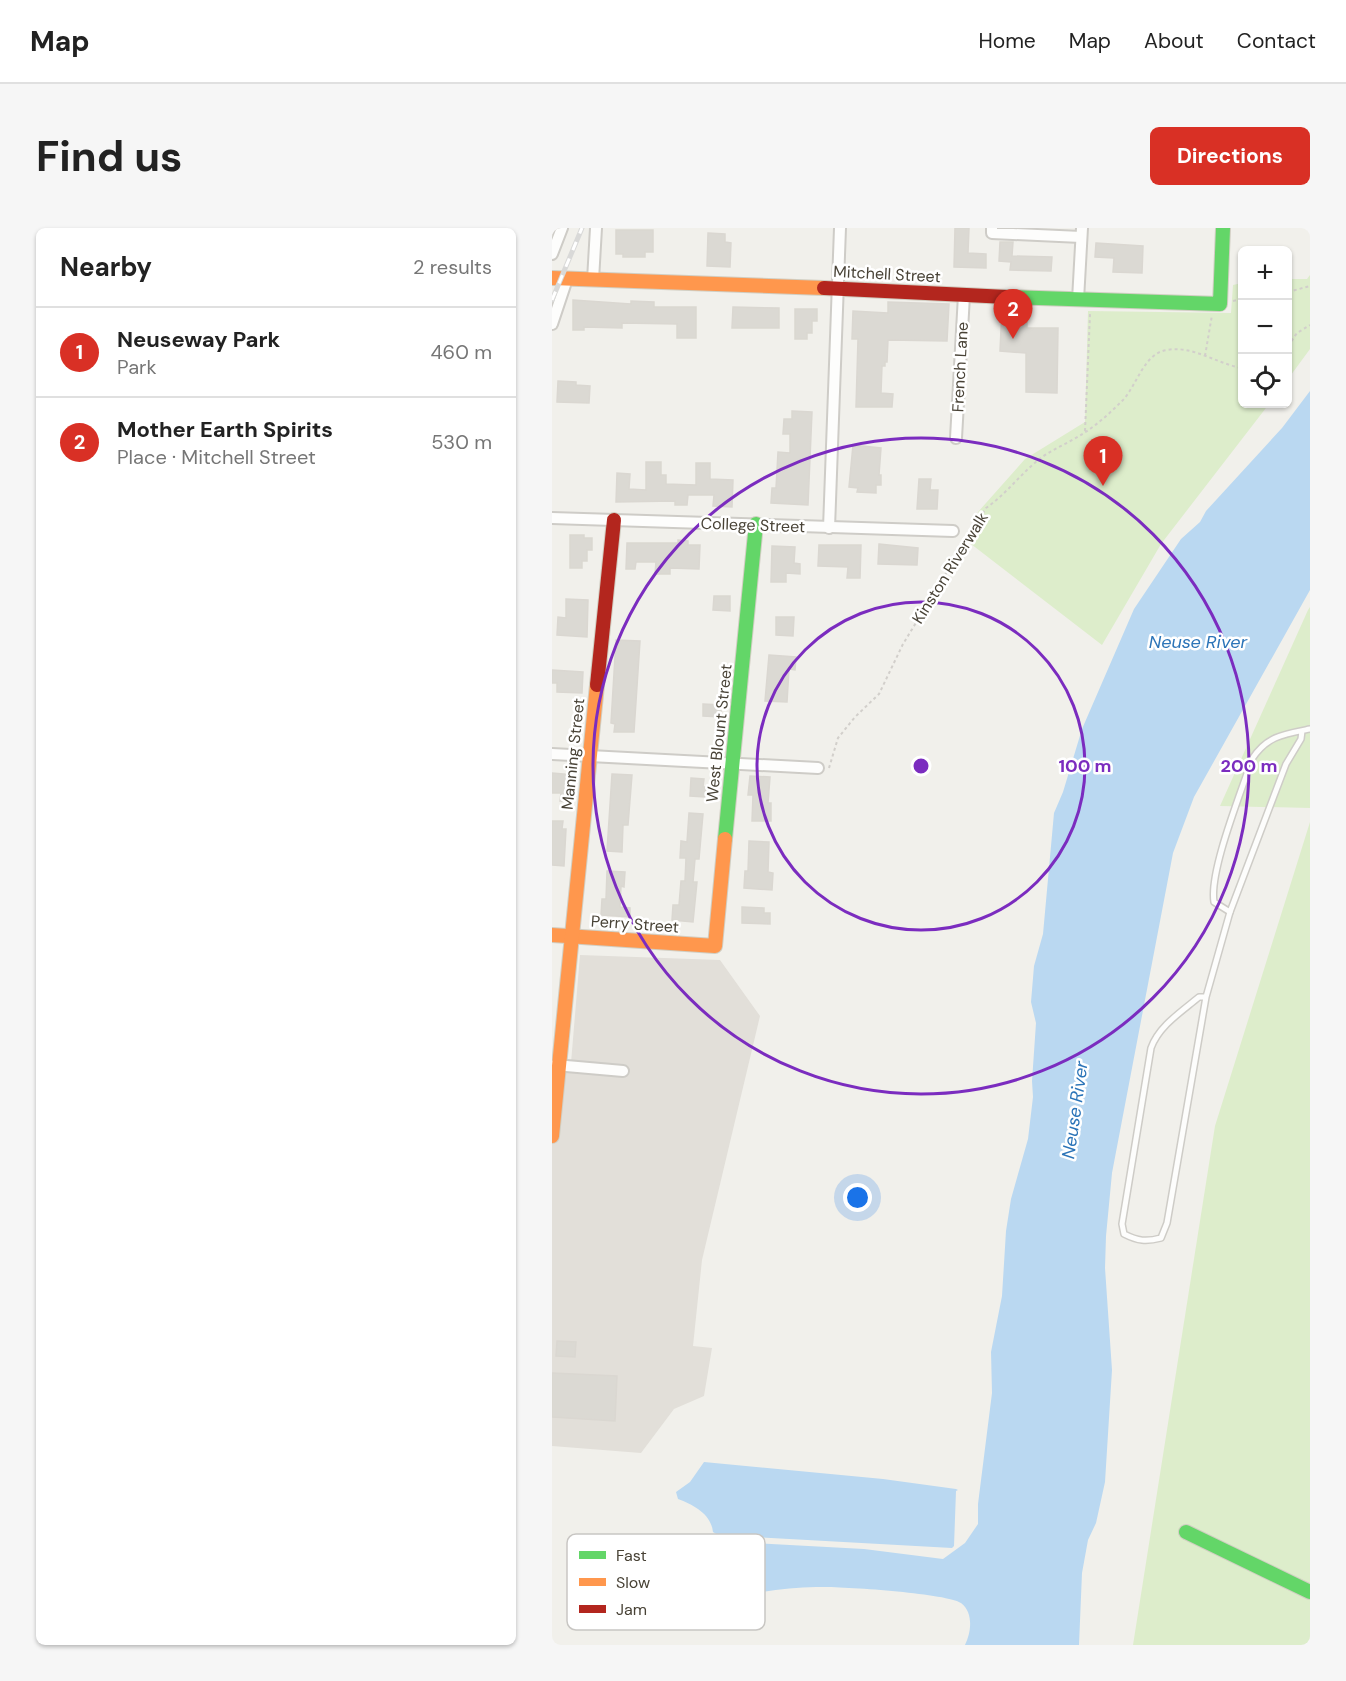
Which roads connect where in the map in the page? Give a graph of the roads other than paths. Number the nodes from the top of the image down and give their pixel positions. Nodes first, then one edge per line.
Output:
1 (562, 228) edge
2 (596, 228) edge
3 (840, 228) edge
4 (992, 228) edge
5 (1223, 228) edge
6 (1019, 231) edge
7 (1082, 232) edge
8 (552, 254) edge
9 (552, 278) edge
10 (567, 279) junction
11 (593, 280) junction
12 (837, 288) junction
13 (964, 295) junction
14 (1078, 300) junction
15 (552, 324) edge
16 (956, 438) dead end
17 (552, 518) edge
18 (614, 519) junction
19 (756, 524) junction
20 (829, 528) junction
21 (953, 531) dead end
22 (1310, 729) edge
23 (1302, 731) junction
24 (552, 754) edge
25 (589, 756) junction
26 (733, 763) junction
27 (818, 768) road end
28 (1230, 912) junction
29 (552, 935) edge
30 (572, 937) junction
31 (715, 946) joint
32 (1206, 997) junction
33 (555, 1065) edge
34 (623, 1071) dead end
35 (552, 1136) edge
36 (1186, 1532) dead end
37 (1310, 1592) edge

1 - 8 street
2 - 11 street
3 - 12 street
4 - 6 street
5 - 14 street, Mitchell Street
6 - 7 street
7 - 14 street
9 - 10 street, Mitchell Street
10 - 11 street, Mitchell Street
10 - 15 street
11 - 12 street, Mitchell Street
12 - 13 street, Mitchell Street
12 - 20 street
13 - 14 street, Mitchell Street
13 - 16 street, French Lane
17 - 18 street, College Street
18 - 19 street, College Street
18 - 25 street, Manning Street
19 - 20 street, College Street
19 - 26 street, West Blount Street
20 - 21 street, College Street
22 - 23 lane
23 - 28 lane
23 - 28 lane
24 - 25 street
25 - 26 street
25 - 30 street, Manning Street
26 - 27 street
26 - 31 street, West Blount Street
28 - 32 lane
29 - 30 street, Perry Street
30 - 31 street, Perry Street
30 - 33 street, Manning Street
32 - 32 lane
33 - 34 street
33 - 35 street, Manning Street
36 - 37 street

